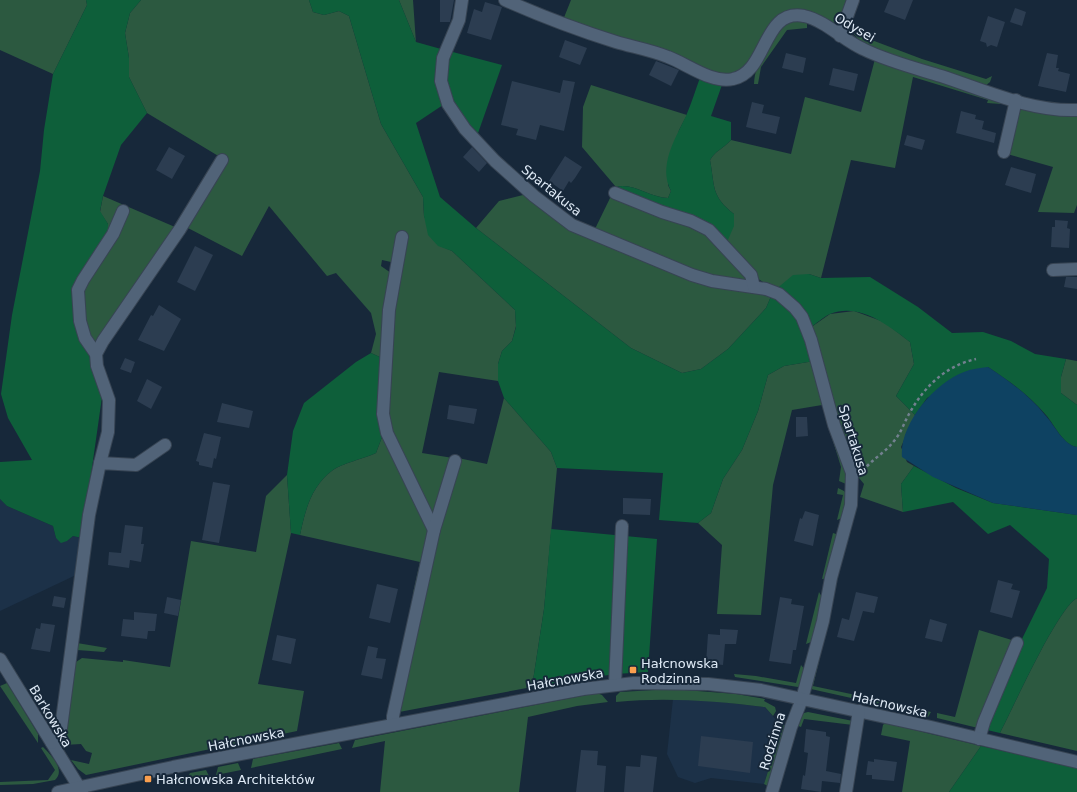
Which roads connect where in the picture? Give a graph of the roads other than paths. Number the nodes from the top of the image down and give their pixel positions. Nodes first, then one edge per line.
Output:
1 (462, 0) edge
2 (505, 0) edge
3 (853, 0) edge
4 (840, 36) junction
5 (1016, 100) junction
6 (1077, 110) edge
7 (1004, 152) dead end
8 (222, 160) dead end
9 (615, 193) dead end
10 (123, 211) dead end
11 (402, 237) dead end
12 (1077, 269) edge
13 (1053, 270) dead end
14 (754, 287) junction
15 (96, 354) junction
16 (165, 445) dead end
17 (455, 461) dead end
18 (100, 463) junction
19 (622, 526) dead end
20 (434, 530) junction
21 (1017, 643) dead end
22 (0, 659) edge
23 (615, 685) junction
24 (802, 698) junction
25 (859, 711) junction
26 (393, 725) junction
27 (979, 739) junction
28 (52, 743) junction
29 (1077, 762) edge
30 (80, 790) edge
31 (58, 792) edge
32 (772, 792) edge
33 (846, 792) edge

1 - 14 street, Spartakusa
2 - 4 street, Odysei
3 - 4 street
4 - 5 street, Odysei
5 - 6 street, Odysei
5 - 7 street
8 - 15 street
9 - 14 street
10 - 15 street
11 - 20 street
12 - 13 street
14 - 24 street, Spartakusa
15 - 18 street
16 - 18 street
17 - 20 street
18 - 28 street
19 - 23 street
20 - 26 street
21 - 27 street
22 - 28 street, Barkowska
23 - 24 street, Hałcnowska
23 - 26 street, Hałcnowska
24 - 25 street, Hałcnowska
24 - 32 street, Rodzinna
25 - 27 street, Hałcnowska
25 - 33 street
26 - 30 street, Hałcnowska
27 - 29 street, Hałcnowska
28 - 30 street, Barkowska
30 - 31 street, Hałcnowska

